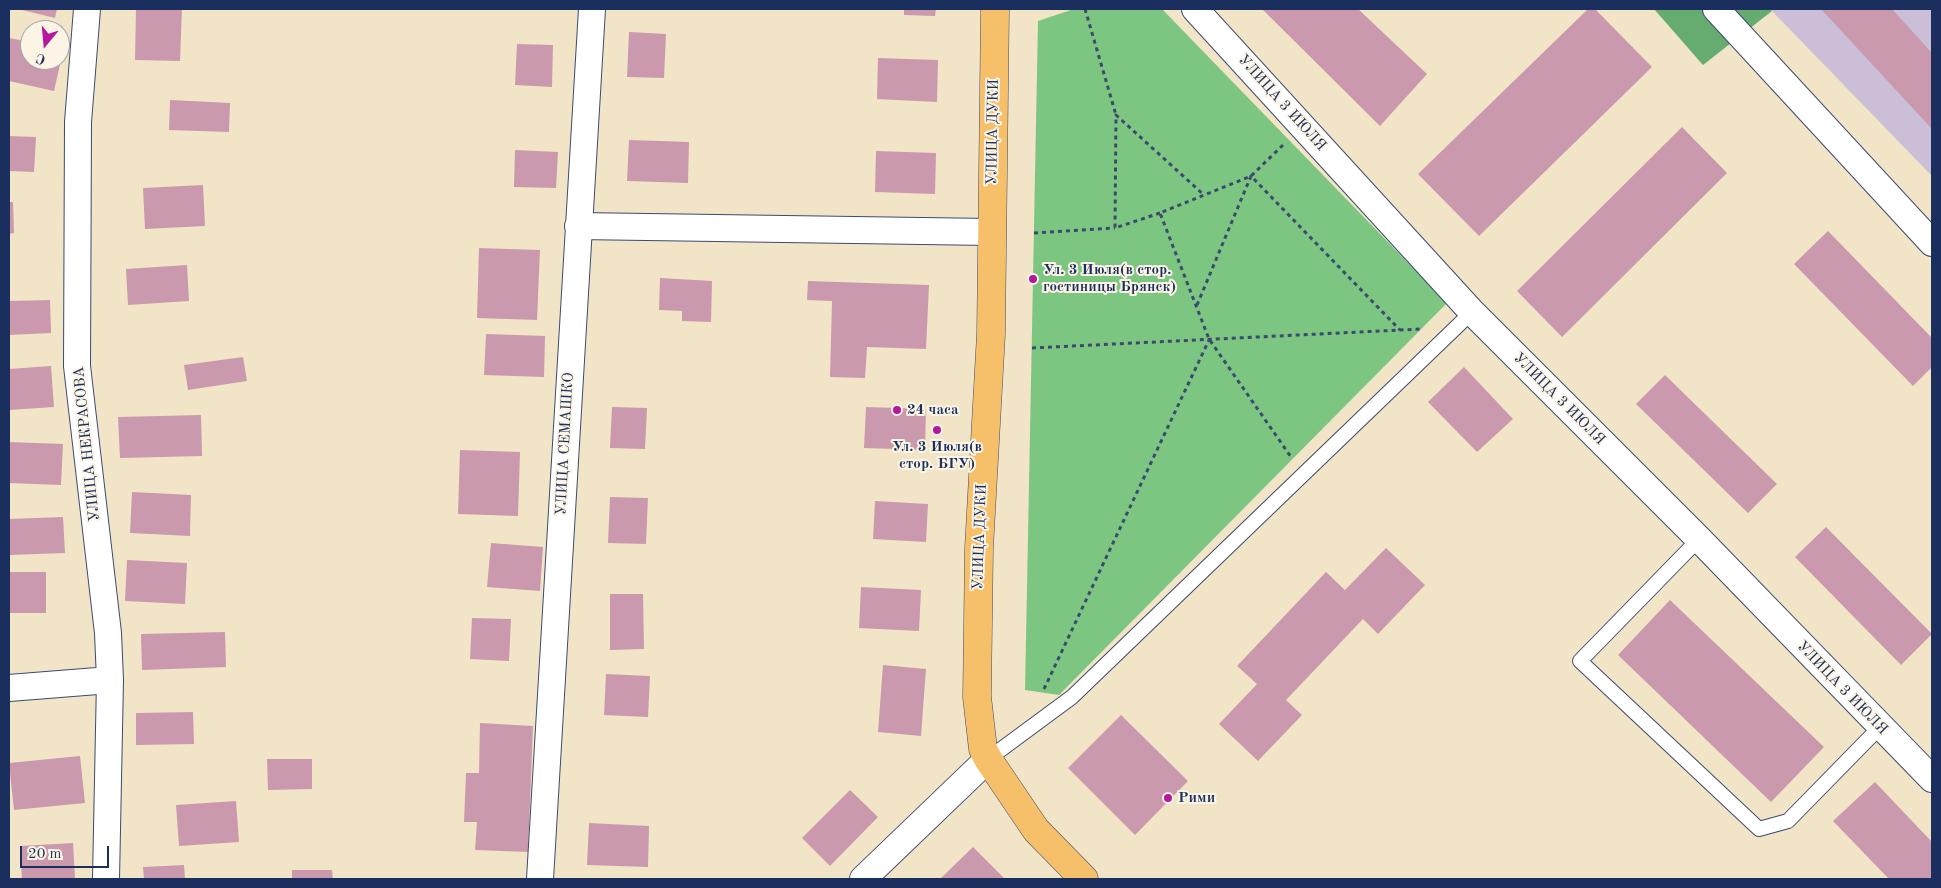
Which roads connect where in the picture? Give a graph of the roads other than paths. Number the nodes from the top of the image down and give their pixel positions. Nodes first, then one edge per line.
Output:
1 (87, 9) edge
2 (592, 9) edge
3 (995, 9) edge
4 (1195, 9) edge
5 (1716, 9) edge
6 (578, 226) junction
7 (991, 232) junction
8 (1932, 243) edge
9 (1465, 320) junction
10 (1699, 539) junction
11 (110, 680) junction
12 (9, 688) edge
13 (1880, 727) junction
14 (988, 759) junction
15 (1932, 779) edge
16 (106, 879) edge
17 (540, 879) edge
18 (863, 879) edge
19 (1084, 879) edge

1 - 11 street, УЛИЦА НЕКРАСОВА
2 - 6 street, УЛИЦА СЕМАШКО
3 - 7 main road, УЛИЦА ДУКИ
4 - 9 street, УЛИЦА 3 ИЮЛЯ
5 - 8 street
6 - 7 street
6 - 17 street, УЛИЦА СЕМАШКО
7 - 14 main road, УЛИЦА ДУКИ
9 - 10 street, УЛИЦА 3 ИЮЛЯ
9 - 14 lane
10 - 13 street, УЛИЦА 3 ИЮЛЯ
10 - 13 lane
11 - 12 street
11 - 16 street, УЛИЦА НЕКРАСОВА
13 - 15 street, УЛИЦА 3 ИЮЛЯ
14 - 18 street
14 - 19 main road, УЛИЦА ДУКИ

